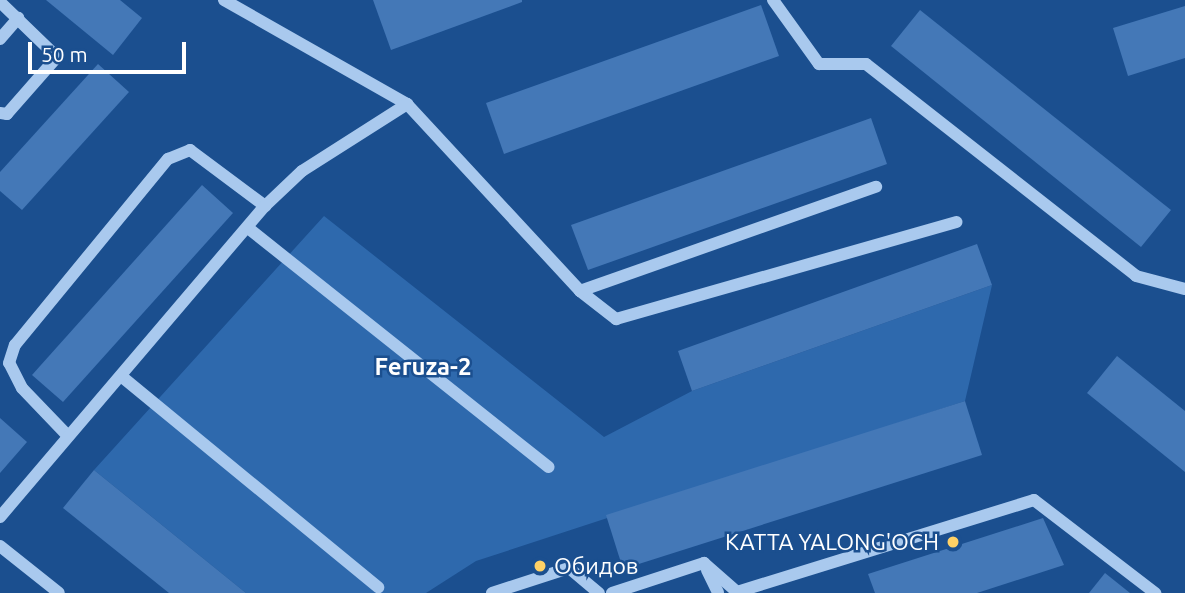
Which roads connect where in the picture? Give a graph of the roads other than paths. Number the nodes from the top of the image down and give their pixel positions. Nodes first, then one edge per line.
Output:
1 (224, 0) edge
2 (773, 0) edge
3 (0, 2) edge
4 (18, 18) junction
5 (0, 39) edge
6 (407, 104) junction
7 (2, 117) edge
8 (876, 187) dead end
9 (265, 206) junction
10 (956, 222) dead end
11 (248, 228) junction
12 (1185, 289) edge
13 (580, 291) junction
14 (15, 345) junction
15 (0, 362) edge
16 (121, 376) junction
17 (68, 436) junction
18 (549, 467) dead end
19 (0, 517) edge
20 (0, 546) edge
21 (704, 563) junction
22 (377, 587) dead end
23 (59, 593) edge
24 (492, 593) edge
25 (599, 593) edge
26 (612, 593) edge
27 (718, 593) edge
28 (1155, 593) edge

1 - 6 lane
2 - 12 lane
3 - 4 lane
4 - 5 lane
4 - 7 lane
6 - 9 lane
6 - 13 lane
8 - 13 lane
9 - 11 lane
9 - 14 lane
10 - 13 lane
11 - 16 lane
11 - 18 lane
14 - 15 lane
14 - 17 lane
16 - 17 lane
16 - 22 lane
17 - 19 lane
20 - 23 lane
21 - 26 lane
21 - 27 lane
21 - 28 lane
24 - 25 lane

